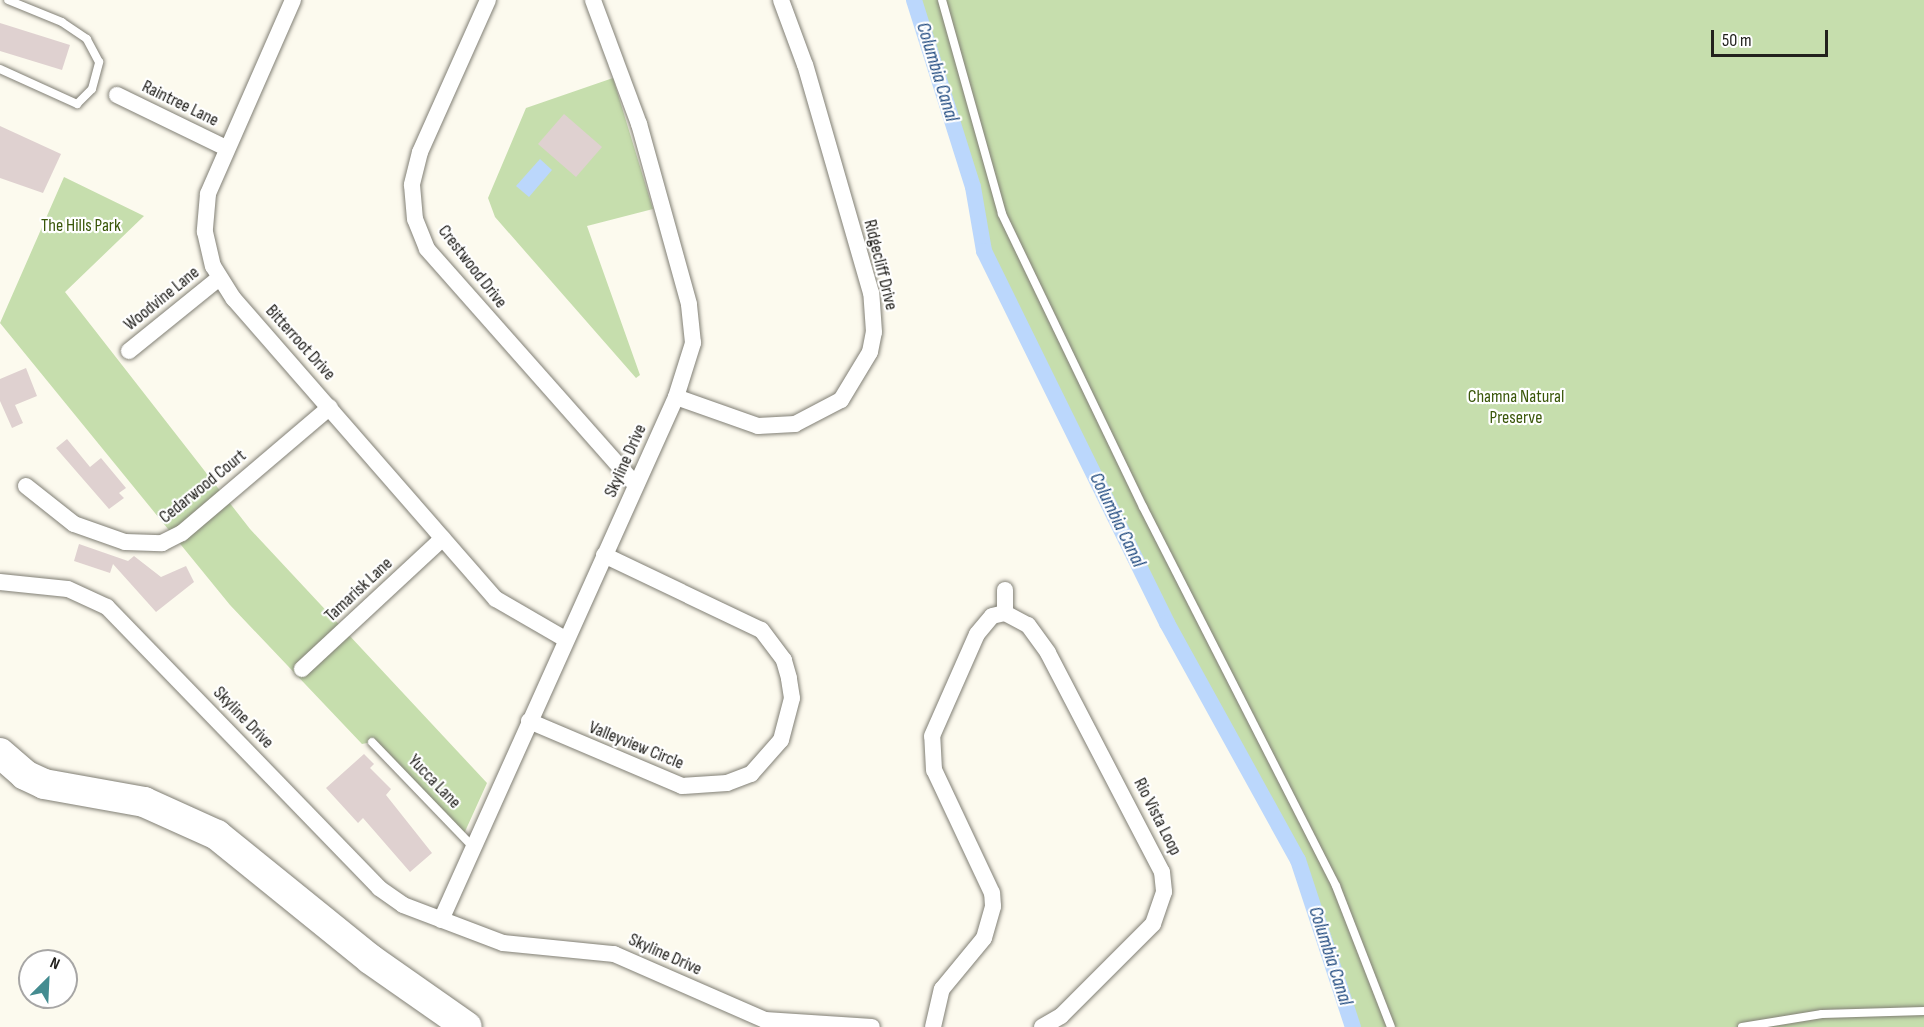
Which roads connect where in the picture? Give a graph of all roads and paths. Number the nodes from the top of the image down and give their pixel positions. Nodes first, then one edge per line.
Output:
1 (8, 0) edge
2 (293, 0) edge
3 (488, 0) edge
4 (593, 0) edge
5 (781, 0) edge
6 (942, 0) edge
7 (0, 69) edge
8 (117, 95) dead end
9 (226, 148) junction
10 (219, 278) junction
11 (129, 351) dead end
12 (676, 397) junction
13 (330, 407) junction
14 (636, 485) junction
15 (26, 486) dead end
16 (443, 538) junction
17 (604, 555) junction
18 (0, 582) edge
19 (1005, 590) dead end
20 (1005, 613) junction
21 (565, 639) junction
22 (302, 669) dead end
23 (529, 721) junction
24 (372, 742) dead end
25 (0, 753) edge
26 (472, 846) junction
27 (441, 920) junction
28 (1924, 1011) edge
29 (467, 1027) edge
30 (872, 1027) edge
31 (933, 1027) edge
32 (1042, 1027) edge
33 (1391, 1027) edge
34 (1742, 1027) edge

1 - 7 lane
2 - 9 street, Bitterroot Drive
3 - 14 street, Crestwood Drive
4 - 12 street, Skyline Drive
5 - 12 street, Ridgecliff Drive
6 - 33 lane
8 - 9 street, Raintree Lane
9 - 10 street, Bitterroot Drive
10 - 11 street, Woodvine Lane
10 - 13 street, Bitterroot Drive
12 - 14 street, Skyline Drive
13 - 15 street, Cedarwood Court
13 - 16 street, Bitterroot Drive
14 - 17 street, Skyline Drive
16 - 21 street, Bitterroot Drive
16 - 22 street, Tamarisk Lane
17 - 21 street, Skyline Drive
17 - 23 street, Valleyview Circle
18 - 27 street, Skyline Drive
19 - 20 street
20 - 31 street
20 - 32 street, Rio Vista Loop
21 - 23 street, Skyline Drive
23 - 26 street, Skyline Drive
24 - 26 lane, Yucca Lane
25 - 29 highway
26 - 27 street, Skyline Drive
27 - 30 street, Skyline Drive
28 - 34 lane

